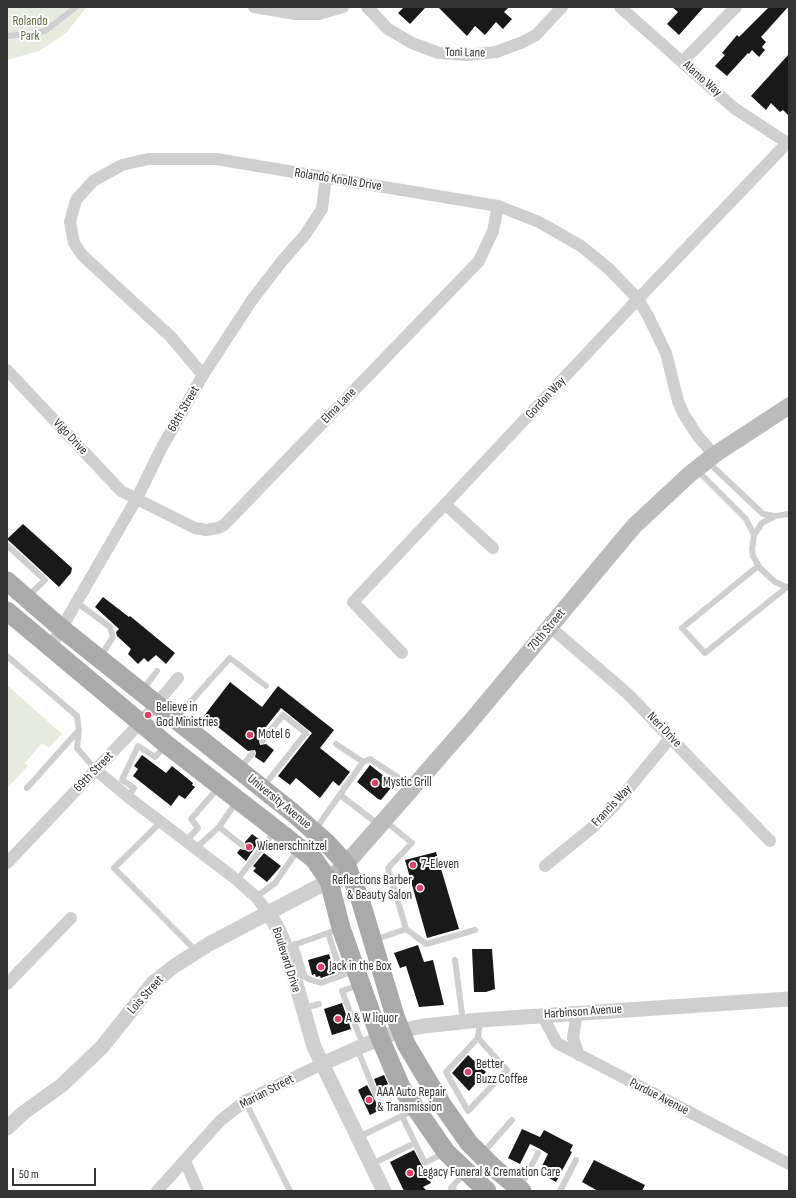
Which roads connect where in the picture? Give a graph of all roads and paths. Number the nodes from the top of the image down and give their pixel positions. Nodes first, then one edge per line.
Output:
1 (76, 7) edge
2 (254, 7) edge
3 (343, 7) edge
4 (367, 7) edge
5 (562, 7) edge
6 (620, 7) edge
7 (736, 7) edge
8 (7, 36) edge
9 (682, 62) junction
10 (788, 144) edge
11 (326, 178) junction
12 (498, 206) junction
13 (638, 299) junction
14 (7, 370) edge
15 (203, 376) junction
16 (789, 406) edge
17 (705, 461) junction
18 (137, 498) junction
19 (446, 504) junction
20 (789, 514) edge
21 (775, 516) junction
22 (754, 535) junction
23 (7, 545) edge
24 (493, 548) dead end
25 (758, 566) junction
26 (7, 581) edge
27 (788, 587) edge
28 (26, 598) junction
29 (76, 602) junction
30 (7, 611) edge
31 (550, 627) junction
32 (61, 628) junction
33 (50, 648) junction
34 (402, 652) dead end
35 (7, 656) edge
36 (99, 658) junction
37 (157, 671) dead end
38 (178, 678) dead end
39 (266, 686) dead end
40 (141, 692) junction
41 (156, 704) junction
42 (175, 719) junction
43 (141, 722) junction
44 (79, 730) junction
45 (671, 737) junction
46 (262, 741) dead end
47 (166, 744) junction
48 (336, 744) dead end
49 (252, 754) dead end
50 (363, 762) junction
51 (96, 770) junction
52 (239, 770) junction
53 (220, 785) junction
54 (413, 787) junction
55 (27, 788) dead end
56 (262, 788) junction
57 (340, 795) junction
58 (128, 797) junction
59 (238, 799) junction
60 (161, 822) junction
61 (382, 822) junction
62 (219, 827) junction
63 (276, 830) junction
64 (314, 832) junction
65 (770, 841) dead end
66 (191, 844) junction
67 (243, 846) dead end
68 (300, 848) junction
69 (7, 863) edge
70 (346, 864) junction
71 (545, 866) dead end
72 (237, 880) junction
73 (329, 880) junction
74 (256, 897) junction
75 (269, 914) junction
76 (71, 918) dead end
77 (406, 929) junction
78 (334, 930) junction
79 (475, 930) dead end
80 (373, 941) junction
81 (290, 946) junction
82 (197, 952) junction
83 (455, 960) dead end
84 (353, 977) junction
85 (7, 984) edge
86 (789, 999) edge
87 (319, 1004) dead end
88 (302, 1009) junction
89 (577, 1012) junction
90 (542, 1015) junction
91 (480, 1020) junction
92 (463, 1021) junction
93 (400, 1031) junction
94 (478, 1038) junction
95 (367, 1044) junction
96 (579, 1055) junction
97 (322, 1064) junction
98 (401, 1087) junction
99 (245, 1101) junction
100 (408, 1112) junction
101 (461, 1116) junction
102 (512, 1120) dead end
103 (7, 1128) edge
104 (357, 1138) junction
105 (415, 1143) junction
106 (446, 1152) junction
107 (538, 1153) dead end
108 (481, 1155) junction
109 (576, 1160) dead end
110 (185, 1161) junction
111 (789, 1164) edge
112 (371, 1165) junction
113 (466, 1172) junction
114 (521, 1190) edge
115 (157, 1191) edge
116 (198, 1191) edge
117 (290, 1191) edge
118 (384, 1191) edge
119 (455, 1191) edge
120 (487, 1191) edge
121 (560, 1191) edge

1 - 8 lane
2 - 3 street
4 - 5 street, Toni Lane
6 - 9 street, Alamo Way
7 - 9 street
9 - 10 street, Alamo Way
10 - 13 street, Gordon Way
11 - 12 street, Rolando Knolls Drive
11 - 15 street, 68th Street
11 - 15 street, Rolando Knolls Drive
12 - 13 street, Rolando Knolls Drive
12 - 18 street, Elma Lane
13 - 17 street, Rolando Knolls Drive
13 - 19 street, Gordon Way
14 - 18 street, Vigo Drive
15 - 18 street, 68th Street
16 - 17 main road, 70th Street
17 - 21 lane
17 - 22 lane
17 - 31 main road, 70th Street
18 - 29 street, 68th Street
19 - 24 street
19 - 34 street, Gordon Way
20 - 21 lane
21 - 22 lane
22 - 25 lane
23 - 28 lane
25 - 27 lane
25 - 27 lane
26 - 28 main road, University Avenue
28 - 32 main road, University Avenue
29 - 32 street, 68th Street
29 - 36 lane
30 - 33 main road, University Avenue
31 - 45 street, Neri Drive
31 - 54 main road, 70th Street
32 - 33 street, 68th Street
32 - 36 main road, University Avenue
33 - 43 main road, University Avenue
35 - 44 lane
36 - 40 main road, University Avenue
37 - 40 lane
38 - 41 street, 69th Street
39 - 42 lane
40 - 41 main road, University Avenue
41 - 42 main road, University Avenue
41 - 43 street, 69th Street
42 - 52 main road, University Avenue
43 - 47 main road, University Avenue
43 - 51 street, 69th Street
44 - 51 lane
44 - 55 lane
45 - 65 street, Neri Drive
45 - 71 street, Francis Way
46 - 56 lane
47 - 53 main road, University Avenue
47 - 58 lane
48 - 50 lane
49 - 52 lane
50 - 54 lane
50 - 57 lane
51 - 58 street, Boulevard Drive
51 - 69 street, 69th Street
52 - 56 main road, University Avenue
53 - 59 main road, University Avenue
53 - 66 lane
54 - 61 main road, 70th Street
56 - 64 main road, University Avenue
57 - 61 lane
57 - 64 lane
58 - 60 street, Boulevard Drive
59 - 62 lane
59 - 63 main road, University Avenue
60 - 66 street, Boulevard Drive
60 - 82 lane
61 - 70 main road, 70th Street
61 - 77 lane
62 - 66 lane
62 - 67 lane
63 - 68 main road, University Avenue
63 - 72 lane
64 - 70 main road, University Avenue
66 - 72 street, Boulevard Drive
68 - 73 main road, University Avenue
68 - 74 lane
70 - 73 main road, 70th Street
70 - 80 main road, University Avenue
72 - 74 street, Boulevard Drive
73 - 75 street, Lois Street
73 - 78 main road, University Avenue
74 - 75 street, Boulevard Drive
75 - 81 street, Boulevard Drive
75 - 82 street, Lois Street
76 - 85 street
77 - 79 lane
77 - 80 lane
78 - 81 lane
78 - 84 main road, University Avenue
80 - 93 main road, University Avenue
81 - 84 lane
81 - 88 street, Boulevard Drive
82 - 103 street, Lois Street
83 - 92 lane
84 - 95 main road, University Avenue
86 - 89 street, Harbinson Avenue
87 - 88 lane
88 - 97 street, Boulevard Drive
89 - 90 street, Harbinson Avenue
89 - 96 street
90 - 91 street, Harbinson Avenue
90 - 96 street, Purdue Avenue
91 - 92 street, Harbinson Avenue
91 - 94 lane
92 - 93 street, Harbinson Avenue
93 - 95 street, Harbinson Avenue
93 - 101 main road, University Avenue
94 - 101 lane
94 - 101 lane
95 - 97 street, Marian Street
95 - 98 main road, University Avenue
95 - 98 lane
96 - 111 street, Purdue Avenue
97 - 99 street, Marian Street
97 - 104 street, Boulevard Drive
98 - 100 main road, University Avenue
99 - 110 street, Marian Street
99 - 117 lane
100 - 104 lane
100 - 105 lane
100 - 106 main road, University Avenue
101 - 108 main road, University Avenue
102 - 108 lane
104 - 112 street, Boulevard Drive
105 - 106 lane
105 - 112 lane
106 - 113 main road, University Avenue
107 - 114 lane
108 - 114 main road, University Avenue
109 - 121 lane
110 - 115 street, Marian Street
110 - 116 street
112 - 118 street, Boulevard Drive
113 - 119 lane
113 - 120 main road, University Avenue

